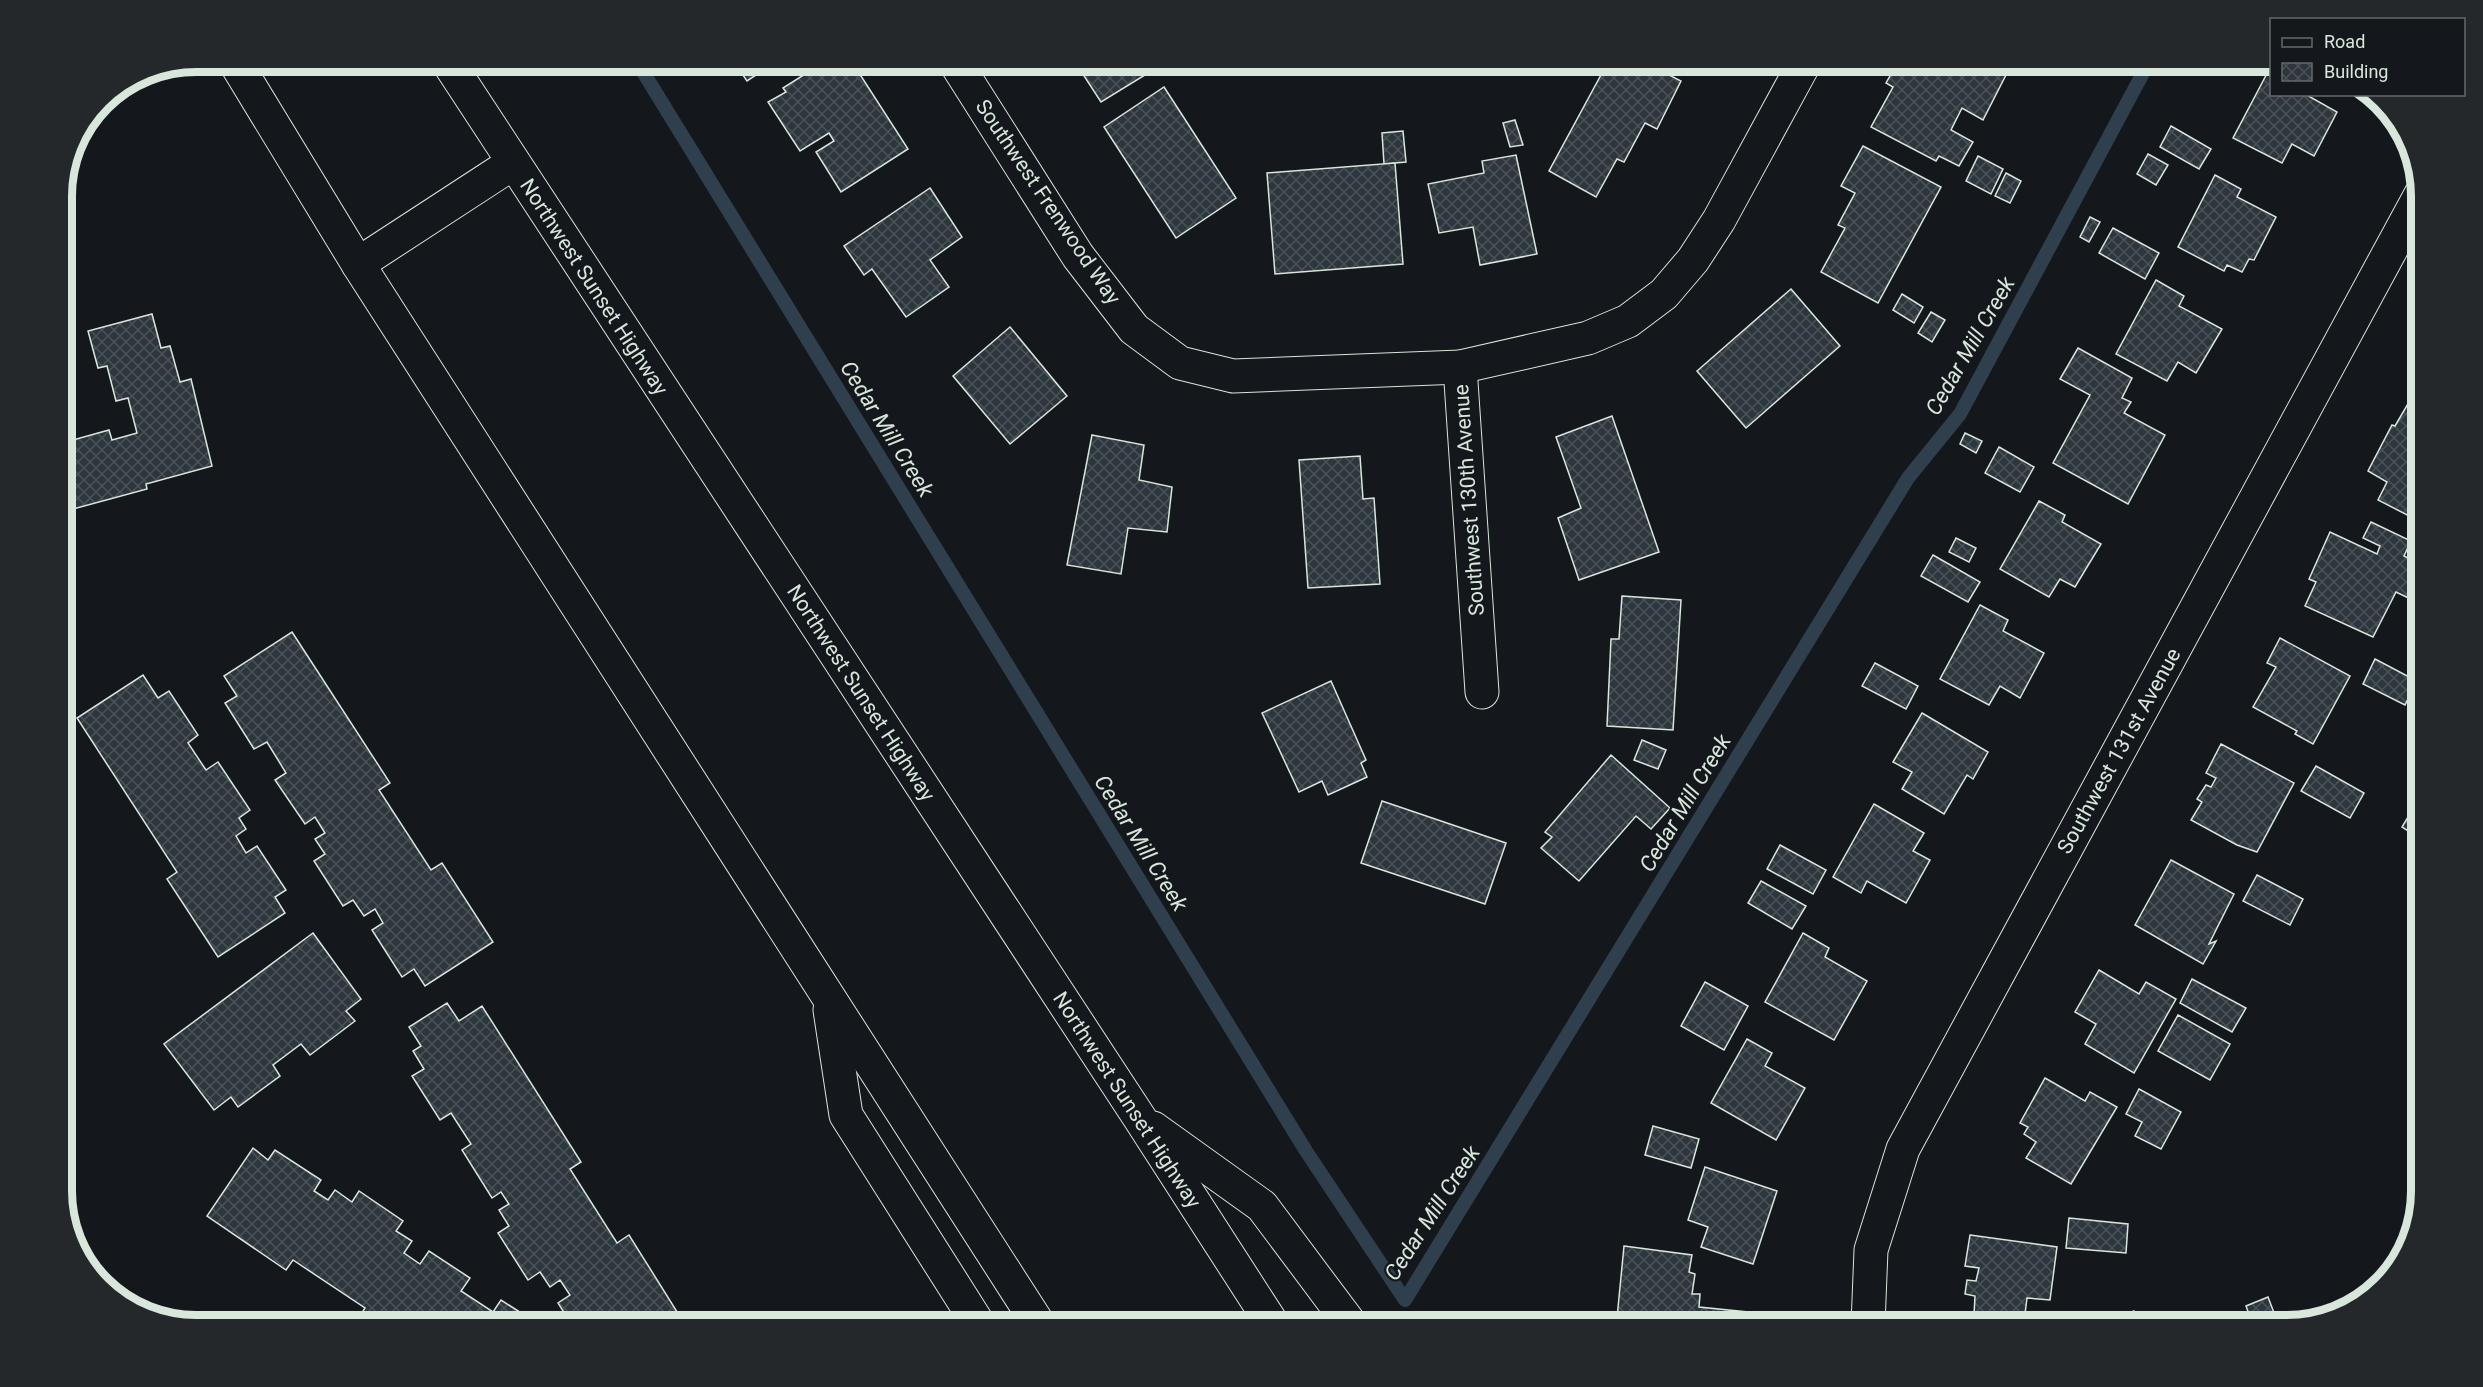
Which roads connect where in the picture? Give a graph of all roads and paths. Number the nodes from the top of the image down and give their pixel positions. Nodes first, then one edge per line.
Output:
1 (241, 72) edge
2 (454, 72) edge
3 (961, 72) edge
4 (1800, 72) edge
5 (513, 163) junction
6 (2411, 212) edge
7 (358, 264) junction
8 (1460, 367) junction
9 (1482, 692) dead end
10 (828, 1000) junction
11 (1139, 1117) junction
12 (972, 1315) edge
13 (1032, 1315) edge
14 (1266, 1315) edge
15 (1343, 1315) edge
16 (1868, 1315) edge

1 - 7 main road
2 - 5 main road, Northwest Sunset Highway
3 - 8 main road, Southwest Frenwood Way
4 - 8 main road, Southwest 130th Avenue
5 - 7 main road
5 - 11 main road, Northwest Sunset Highway
6 - 16 main road, Southwest 131st Avenue
7 - 10 main road
8 - 9 main road, Southwest 130th Avenue
10 - 12 main road
10 - 13 main road
11 - 14 main road, Northwest Sunset Highway
11 - 15 main road

